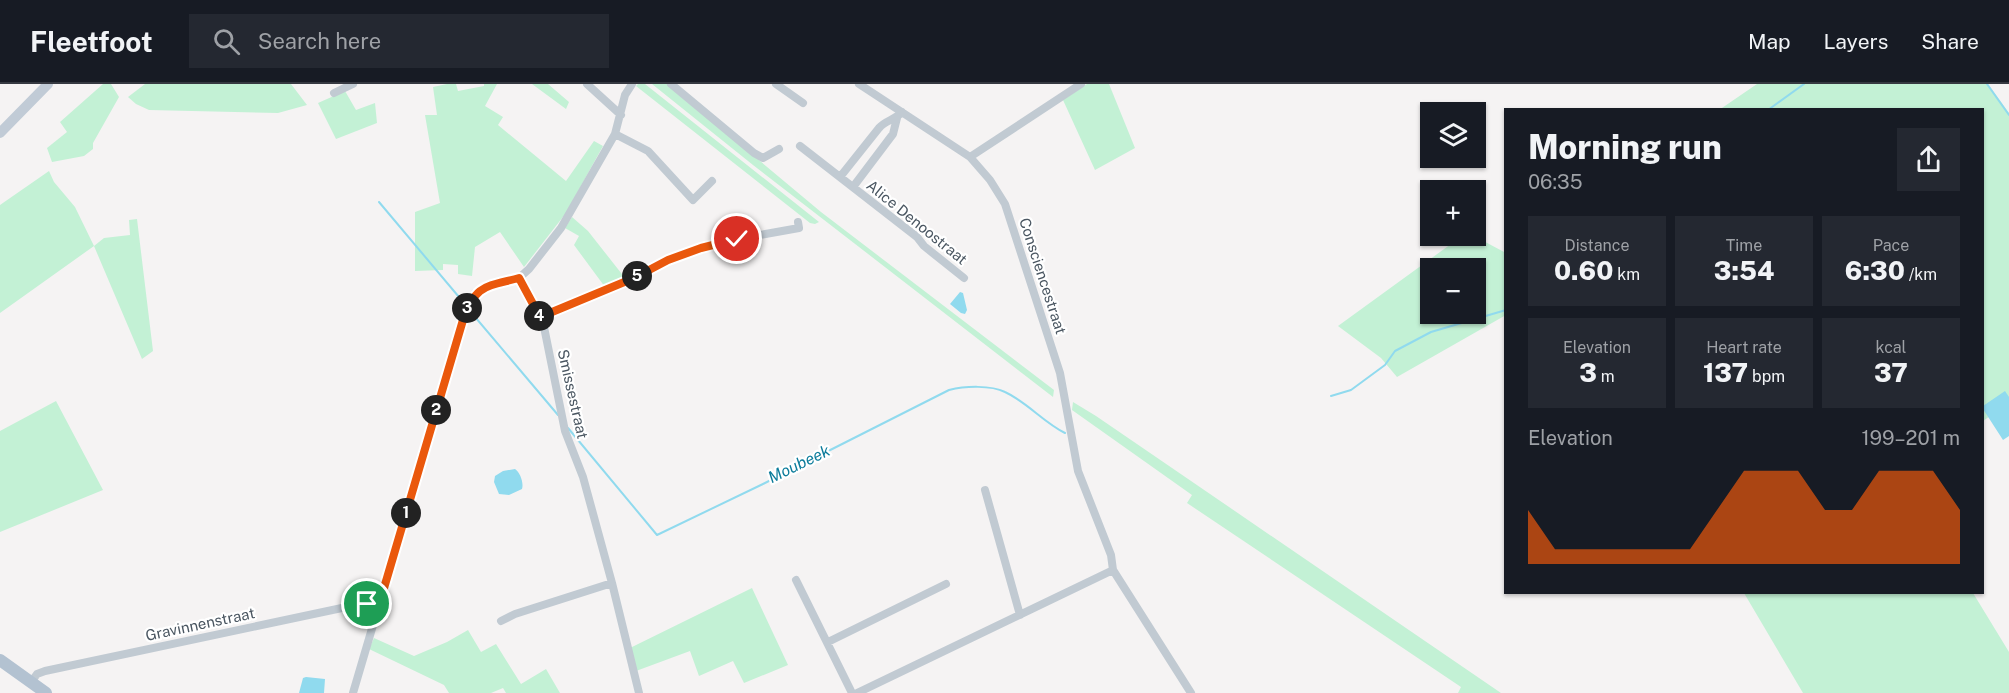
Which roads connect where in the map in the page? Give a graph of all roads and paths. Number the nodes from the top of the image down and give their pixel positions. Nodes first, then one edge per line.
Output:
1 (48, 84) edge
2 (353, 84) edge
3 (587, 84) edge
4 (671, 84) edge
5 (776, 84) edge
6 (859, 84) edge
7 (1081, 84) edge
8 (630, 86) edge
9 (334, 93) dead end
10 (803, 103) dead end
11 (621, 115) junction
12 (899, 115) junction
13 (0, 133) edge
14 (615, 134) junction
15 (800, 146) dead end
16 (779, 149) dead end
17 (970, 157) junction
18 (840, 177) junction
19 (712, 181) dead end
20 (853, 187) junction
21 (798, 222) dead end
22 (519, 278) junction
23 (964, 278) dead end
24 (540, 317) junction
25 (985, 490) dead end
26 (1113, 570) junction
27 (796, 580) dead end
28 (612, 583) junction
29 (946, 584) dead end
30 (379, 605) junction
31 (1020, 615) junction
32 (501, 621) dead end
33 (828, 642) junction
34 (0, 660) edge
35 (32, 681) junction
36 (46, 693) edge
37 (353, 693) edge
38 (639, 693) edge
39 (852, 693) edge
40 (857, 693) edge
41 (1191, 693) edge

1 - 13 street
2 - 9 street
3 - 11 street
4 - 16 street
5 - 10 street
6 - 12 street, Consciencestraat
7 - 17 street
8 - 11 street
11 - 14 street
12 - 17 street, Consciencestraat
12 - 18 street
12 - 20 street, Alice Denoostraat
14 - 19 street
14 - 22 street
15 - 18 street, Alice Denoostraat
17 - 26 street, Consciencestraat
18 - 20 street, Alice Denoostraat
20 - 23 street, Alice Denoostraat
21 - 24 street
22 - 24 street, Smissestraat
22 - 30 street
24 - 28 street, Smissestraat
25 - 31 street
26 - 31 street
26 - 41 street, Consciencestraat
27 - 33 street
28 - 32 street
28 - 38 street, Smissestraat
29 - 33 street
30 - 35 street, Gravinnenstraat
30 - 37 street
31 - 40 street
33 - 39 street
34 - 35 main road
35 - 36 main road

